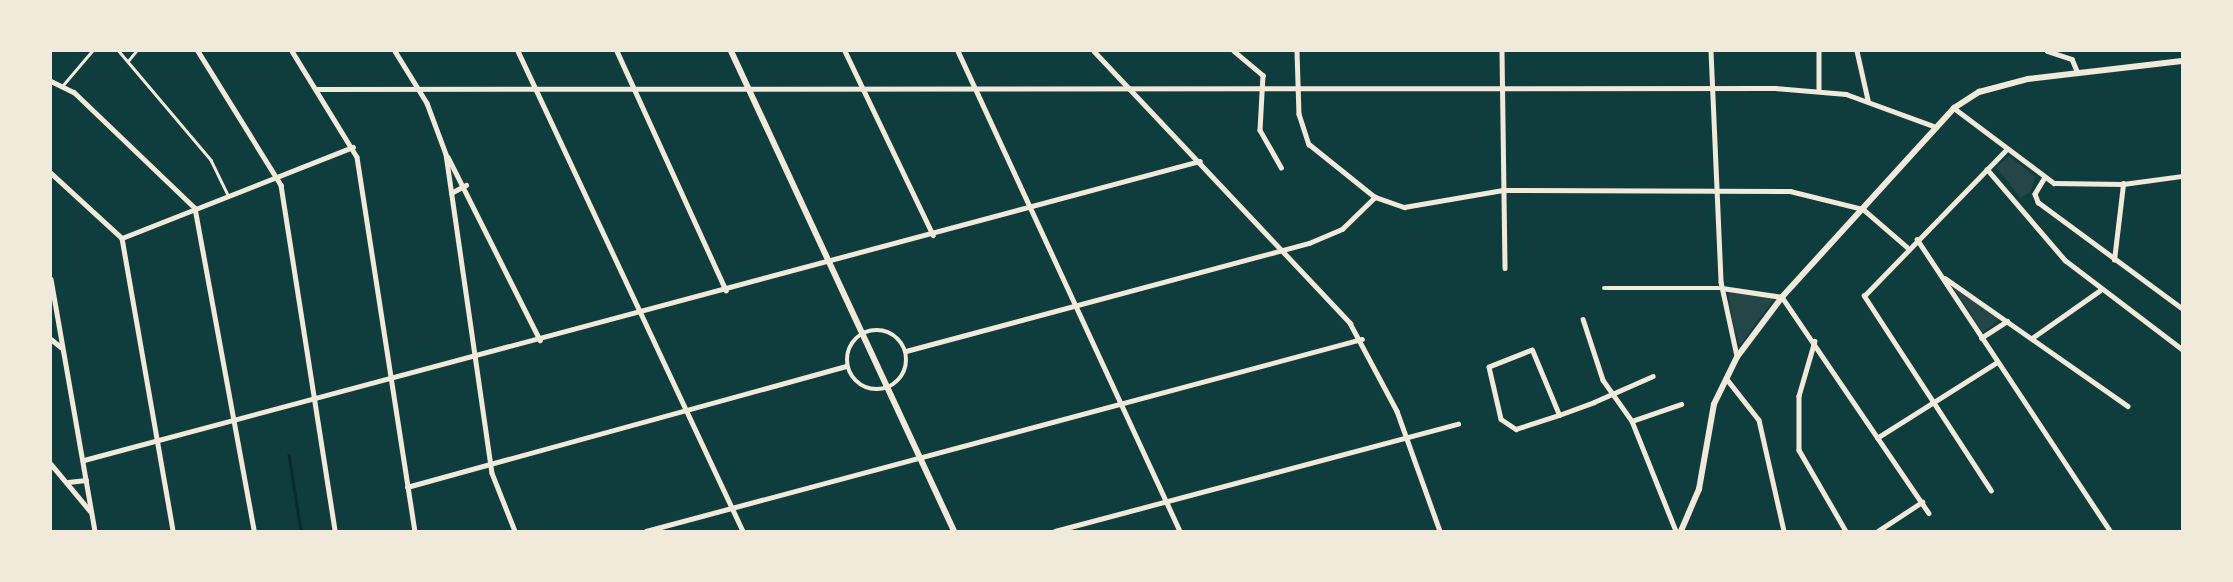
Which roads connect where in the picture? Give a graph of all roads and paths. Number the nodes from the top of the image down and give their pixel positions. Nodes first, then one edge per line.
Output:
1 (92, 51) edge
2 (120, 51) edge
3 (136, 51) edge
4 (198, 51) edge
5 (292, 51) edge
6 (394, 51) edge
7 (518, 51) edge
8 (617, 51) edge
9 (731, 51) edge
10 (845, 51) edge
11 (958, 51) edge
12 (1094, 51) edge
13 (1234, 51) edge
14 (1297, 51) edge
15 (1502, 51) edge
16 (1711, 51) edge
17 (1819, 51) edge
18 (1857, 51) edge
19 (2047, 51) edge
20 (128, 61) junction
21 (2182, 61) edge
22 (2077, 71) junction
23 (51, 81) edge
24 (63, 85) junction
25 (1297, 87) junction
26 (1502, 88) junction
27 (317, 89) junction
28 (1264, 89) junction
29 (1711, 89) junction
30 (1819, 90) junction
31 (537, 91) junction
32 (636, 91) junction
33 (750, 91) junction
34 (864, 91) junction
35 (977, 91) junction
36 (1134, 91) junction
37 (420, 92) junction
38 (1868, 100) junction
39 (1954, 108) junction
40 (1936, 127) junction
41 (353, 147) junction
42 (2005, 151) junction
43 (446, 154) junction
44 (1200, 160) junction
45 (1281, 167) dead end
46 (1987, 169) junction
47 (51, 173) edge
48 (278, 175) junction
49 (2182, 176) edge
50 (2045, 179) junction
51 (2123, 184) junction
52 (467, 185) junction
53 (1719, 189) junction
54 (1503, 190) junction
55 (451, 193) junction
56 (228, 195) junction
57 (1375, 197) junction
58 (195, 208) junction
59 (1033, 208) junction
60 (1863, 209) junction
61 (933, 235) junction
62 (122, 238) junction
63 (1917, 239) junction
64 (1907, 247) junction
65 (1285, 249) junction
66 (2114, 260) junction
67 (830, 262) junction
68 (1505, 268) dead end
69 (1941, 276) junction
70 (51, 279) edge
71 (1604, 288) dead end
72 (1722, 288) junction
73 (726, 290) junction
74 (2099, 291) junction
75 (1782, 297) junction
76 (1078, 306) junction
77 (2182, 308) edge
78 (642, 313) junction
79 (1583, 319) dead end
80 (2008, 321) junction
81 (863, 333) junction
82 (1981, 338) junction
83 (2032, 338) junction
84 (51, 339) edge
85 (1362, 339) junction
86 (540, 340) junction
87 (1815, 340) junction
88 (62, 347) junction
89 (2182, 349) edge
90 (906, 351) junction
91 (1737, 357) junction
92 (474, 358) junction
93 (1997, 362) junction
94 (847, 366) junction
95 (1653, 376) dead end
96 (1726, 378) junction
97 (391, 379) junction
98 (889, 388) junction
99 (1611, 395) junction
100 (315, 399) junction
101 (1931, 402) junction
102 (1122, 404) junction
103 (1681, 404) dead end
104 (2128, 406) dead end
105 (687, 411) junction
106 (1559, 415) junction
107 (234, 420) junction
108 (1632, 421) junction
109 (1458, 424) dead end
110 (1407, 436) junction
111 (1877, 438) junction
112 (158, 441) junction
113 (921, 458) junction
114 (84, 460) junction
115 (491, 463) junction
116 (51, 464) edge
117 (87, 479) junction
118 (67, 482) junction
119 (407, 487) junction
120 (1991, 491) dead end
121 (1165, 501) junction
122 (1922, 502) junction
123 (732, 508) junction
124 (91, 512) junction
125 (1929, 513) dead end
126 (95, 531) edge
127 (173, 531) edge
128 (254, 531) edge
129 (335, 531) edge
130 (415, 531) edge
131 (515, 531) edge
132 (646, 531) edge
133 (743, 531) edge
134 (954, 531) edge
135 (1055, 531) edge
136 (1180, 531) edge
137 (1440, 531) edge
138 (1679, 531) edge
139 (1784, 531) edge
140 (1846, 531) edge
141 (1878, 531) edge
142 (2110, 531) edge

1 - 24 lane
2 - 20 lane
3 - 20 lane
4 - 48 street
5 - 27 street
6 - 37 street
7 - 31 street
8 - 32 street
9 - 33 main road
10 - 34 street
11 - 35 street
12 - 36 street
13 - 28 street
14 - 25 street
15 - 26 street
16 - 29 street
17 - 30 street
18 - 38 street
19 - 22 street
20 - 56 lane
21 - 22 main road
22 - 39 main road
23 - 24 street
24 - 58 street
25 - 26 street
25 - 28 street
25 - 57 street
26 - 29 street
26 - 54 street
27 - 37 street
27 - 41 street
28 - 36 street
28 - 45 street
29 - 30 street
29 - 53 street
30 - 38 street
31 - 32 street
31 - 37 street
31 - 78 street
32 - 33 street
32 - 73 street
33 - 34 street
33 - 67 main road
34 - 35 street
34 - 61 street
35 - 36 street
35 - 59 street
36 - 44 street
37 - 43 street
38 - 40 street
39 - 40 main road
39 - 42 street
40 - 60 main road
41 - 48 street
41 - 97 street
42 - 46 street
42 - 50 street
43 - 52 street
43 - 55 street
44 - 59 street
44 - 65 street
46 - 63 street
46 - 74 street
47 - 62 street
48 - 56 street
48 - 100 street
49 - 51 street
50 - 51 street
50 - 66 street
51 - 66 street
52 - 55 street
52 - 86 street
53 - 54 street
53 - 60 street
53 - 72 street
54 - 57 street
54 - 68 street
55 - 92 street
56 - 58 street
57 - 65 street
58 - 62 street
58 - 107 street
59 - 61 street
59 - 76 street
60 - 64 street
60 - 75 main road
61 - 67 street
62 - 112 street
63 - 64 street
63 - 69 street
64 - 101 street
65 - 76 street
65 - 85 street
66 - 77 street
67 - 73 street
67 - 81 main road
69 - 80 street
69 - 82 street
70 - 88 street
71 - 72 street
72 - 75 street
72 - 91 street
73 - 78 street
74 - 83 street
74 - 89 street
75 - 87 street
75 - 91 main road
76 - 90 street
76 - 102 street
78 - 86 street
78 - 105 street
79 - 99 street
80 - 82 street
80 - 83 street
81 - 90 street
81 - 94 street
81 - 98 main road
82 - 93 street
83 - 104 street
84 - 88 street
85 - 102 street
85 - 110 street
86 - 92 street
87 - 111 street
87 - 140 street
88 - 114 street
90 - 98 street
91 - 96 main road
92 - 97 street
92 - 115 street
93 - 101 street
93 - 142 street
94 - 98 street
94 - 105 street
95 - 99 street
96 - 138 main road
96 - 139 street
97 - 100 street
97 - 119 street
98 - 113 main road
99 - 106 street
99 - 108 street
100 - 107 street
100 - 129 street
101 - 111 street
101 - 120 street
102 - 113 street
102 - 121 street
103 - 108 street
105 - 115 street
105 - 123 street
106 - 106 street
107 - 112 street
107 - 128 street
108 - 138 street
109 - 110 street
110 - 121 street
110 - 137 street
111 - 122 street
112 - 114 street
112 - 127 street
113 - 123 street
113 - 134 main road
114 - 117 street
115 - 119 street
115 - 131 street
116 - 118 street
117 - 118 street
117 - 124 street
118 - 124 street
119 - 130 street
121 - 135 street
121 - 136 street
122 - 125 street
122 - 141 street
123 - 132 street
123 - 133 street
124 - 126 street

